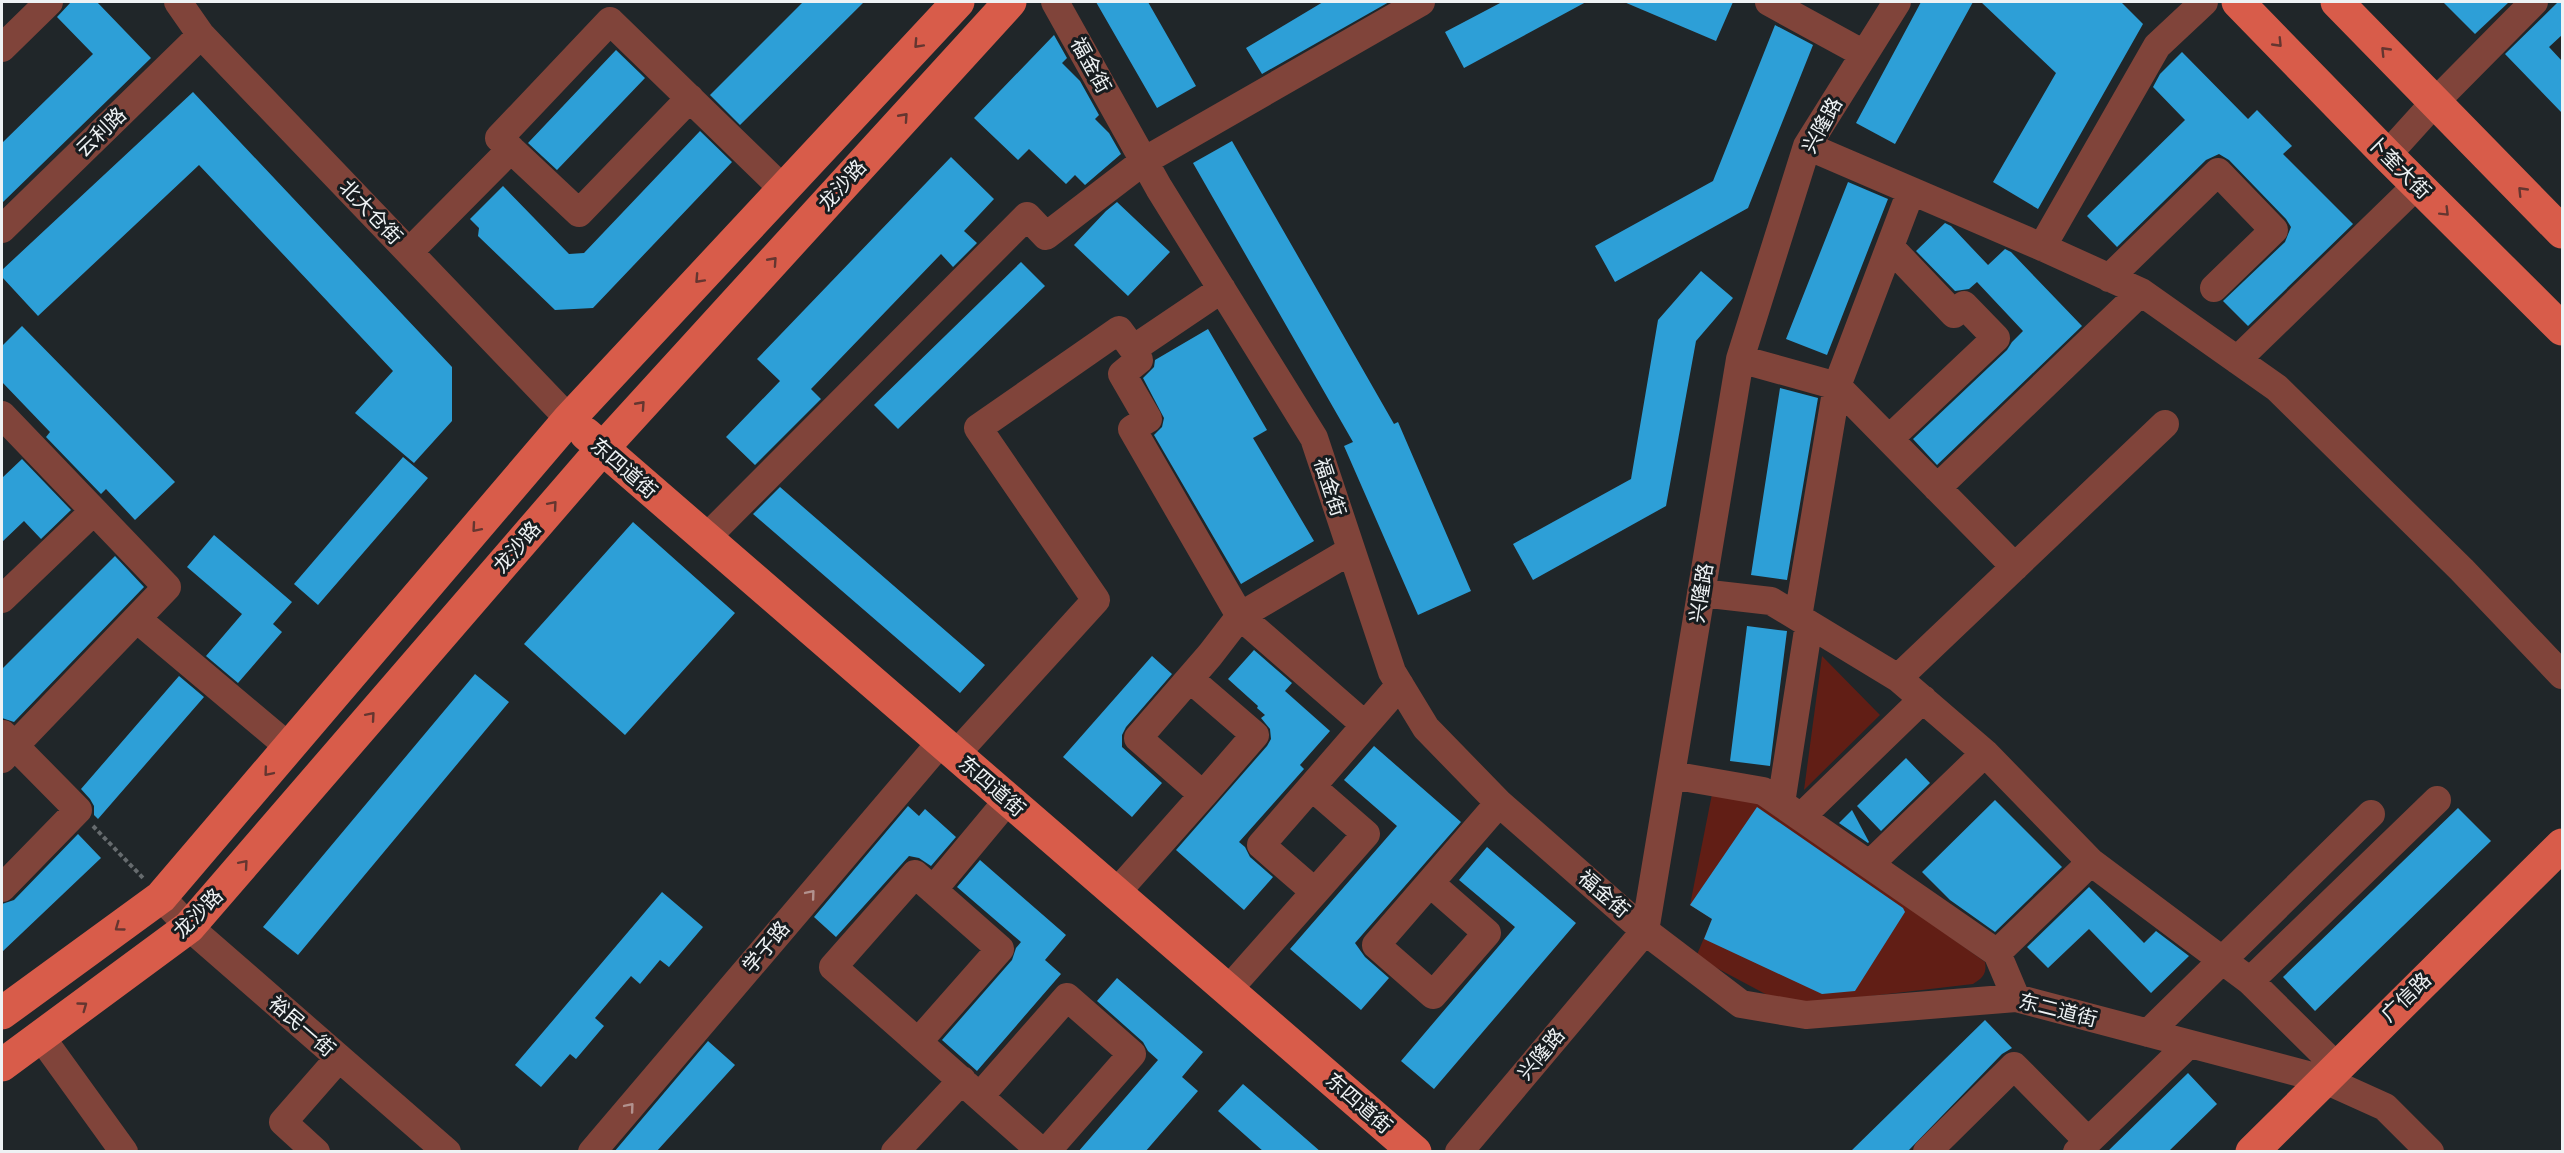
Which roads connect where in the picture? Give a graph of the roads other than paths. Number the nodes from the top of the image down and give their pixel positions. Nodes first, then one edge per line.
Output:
1 (178, 2) edge
2 (958, 2) edge
3 (1010, 2) edge
4 (1055, 2) edge
5 (1421, 2) edge
6 (1769, 2) edge
7 (1897, 2) edge
8 (2204, 2) edge
9 (2238, 2) edge
10 (2337, 2) edge
11 (2534, 2) edge
12 (38, 5) edge
13 (201, 35) junction
14 (2, 48) edge
15 (1864, 54) junction
16 (690, 98) junction
17 (2435, 102) junction
18 (1807, 146) junction
19 (511, 149) junction
20 (2387, 155) junction
21 (1144, 161) junction
22 (2417, 185) junction
23 (783, 189) junction
24 (1911, 191) junction
25 (2, 229) edge
26 (2562, 232) edge
27 (1890, 247) junction
28 (2042, 247) junction
29 (409, 252) junction
30 (2109, 278) junction
31 (2214, 288) dead end
32 (1221, 289) junction
33 (2141, 292) junction
34 (2562, 329) edge
35 (1132, 349) junction
36 (1740, 358) junction
37 (2237, 360) junction
38 (1837, 386) junction
39 (2, 415) edge
40 (569, 419) junction
41 (2164, 424) dead end
42 (1889, 439) junction
43 (602, 448) junction
44 (1937, 488) junction
45 (94, 511) junction
46 (706, 538) junction
47 (1350, 551) junction
48 (2015, 567) junction
49 (1701, 593) junction
50 (2, 599) edge
51 (1239, 616) junction
52 (137, 619) junction
53 (1803, 620) junction
54 (2562, 675) edge
55 (1898, 678) junction
56 (1190, 679) junction
57 (1400, 685) junction
58 (1923, 699) junction
59 (1365, 725) junction
60 (6, 746) edge
61 (289, 747) junction
62 (948, 748) junction
63 (1985, 753) junction
64 (1671, 775) junction
65 (1312, 787) junction
66 (1203, 795) junction
67 (1008, 800) junction
68 (2436, 800) dead end
69 (1499, 803) junction
70 (1791, 810) junction
71 (2371, 814) dead end
72 (2562, 845) edge
73 (2091, 861) junction
74 (1870, 864) junction
75 (1430, 883) dead end
76 (2, 888) edge
77 (933, 890) junction
78 (1314, 892) junction
79 (1116, 893) junction
80 (161, 897) junction
81 (189, 927) junction
82 (1645, 931) junction
83 (1997, 953) junction
84 (2222, 960) junction
85 (2250, 981) junction
86 (1228, 990) junction
87 (2016, 998) junction
88 (2, 1013) edge
89 (2148, 1033) junction
90 (910, 1035) junction
91 (41, 1036) junction
92 (2189, 1044) junction
93 (339, 1058) junction
94 (2, 1065) edge
95 (2330, 1073) junction
96 (971, 1088) junction
97 (2082, 1146) edge
98 (124, 1152) edge
99 (316, 1152) edge
100 (447, 1152) edge
101 (592, 1152) edge
102 (895, 1152) edge
103 (1044, 1152) edge
104 (1415, 1152) edge
105 (1459, 1152) edge
106 (1927, 1152) edge
107 (2252, 1152) edge
108 (2430, 1152) edge

1 - 13 street, 北大仓街
2 -> 23 main road, 龙沙路
43 -> 3 main road, 龙沙路
4 - 21 street, 福金街
5 - 21 street
6 - 15 street
7 - 15 street, 兴隆路
8 - 28 street
9 -> 20 main road, 卜奎大街
17 -> 10 main road
11 - 17 street
12 - 14 street
13 - 25 street, 云利路
13 - 29 street, 北大仓街
15 - 18 street, 兴隆路
16 - 19 street
16 - 19 street
16 - 23 street
17 - 20 street
26 -> 17 main road
18 - 24 street
18 - 36 street, 兴隆路
19 - 29 street
20 - 22 main road, 卜奎大街
21 - 32 street, 福金街
21 - 46 street
22 -> 34 main road, 卜奎大街
22 - 37 street
23 -> 40 main road, 龙沙路
24 - 27 street
24 - 28 street
27 - 38 street
27 - 42 street
28 - 30 street
29 - 40 street, 北大仓街
30 - 31 street
30 - 33 street
32 - 35 street
32 - 47 street, 福金街
33 - 37 street
33 - 44 street
35 - 51 street
35 - 62 street, 学子路
36 - 38 street
36 - 49 street, 兴隆路
37 - 54 street
38 - 42 street
38 - 53 street
39 - 45 street
40 - 43 main road, 东四道街
40 -> 61 main road, 龙沙路
41 - 48 street
42 - 44 street
43 - 46 main road, 东四道街
81 -> 43 main road, 龙沙路
44 - 48 street
45 - 50 street
45 - 52 street
46 - 62 main road, 东四道街
47 - 51 street
47 - 57 street, 福金街
48 - 55 street
49 - 53 street
49 - 64 street, 兴隆路
51 - 56 street
51 - 59 street
52 - 60 street
52 - 61 street
53 - 55 street
53 - 70 street
55 - 58 street
56 - 66 street
56 - 66 street
57 - 59 street
57 - 69 street, 福金街
58 - 63 street
58 - 70 street
59 - 65 street
60 - 76 street
61 -> 80 main road, 龙沙路
62 - 67 main road, 东四道街
101 -> 62 street, 学子路
63 - 73 street
63 - 74 street
64 - 70 street
64 - 82 street, 兴隆路
65 - 78 street
65 - 78 street
66 - 79 street
67 - 77 street
67 - 79 main road, 东四道街
68 - 85 street
69 - 75 street
69 - 82 street, 福金街
70 - 74 street
71 - 84 street
72 - 95 main road, 广信路
73 - 83 street
73 - 84 street
74 - 83 street
77 - 90 street
77 - 90 street
78 - 86 street
79 - 86 main road, 东四道街
80 - 81 street, 裕民一街
80 -> 88 main road, 龙沙路
91 -> 81 main road, 龙沙路
81 - 93 street, 裕民一街
82 - 87 street, 东二道街
82 - 105 street, 兴隆路
83 - 87 street
84 - 85 street
84 - 89 street
85 - 95 street
86 - 104 main road, 东四道街
87 - 89 street, 东二道街
89 - 92 street, 东二道街
90 - 96 street
91 - 94 main road, 龙沙路
91 - 98 street
92 - 95 street, 东二道街
92 - 97 street
93 - 99 street
93 - 100 street, 裕民一街
95 - 107 main road, 广信路
95 - 108 street, 东二道街
96 - 102 street
96 - 103 street
96 - 103 street
97 - 106 street

